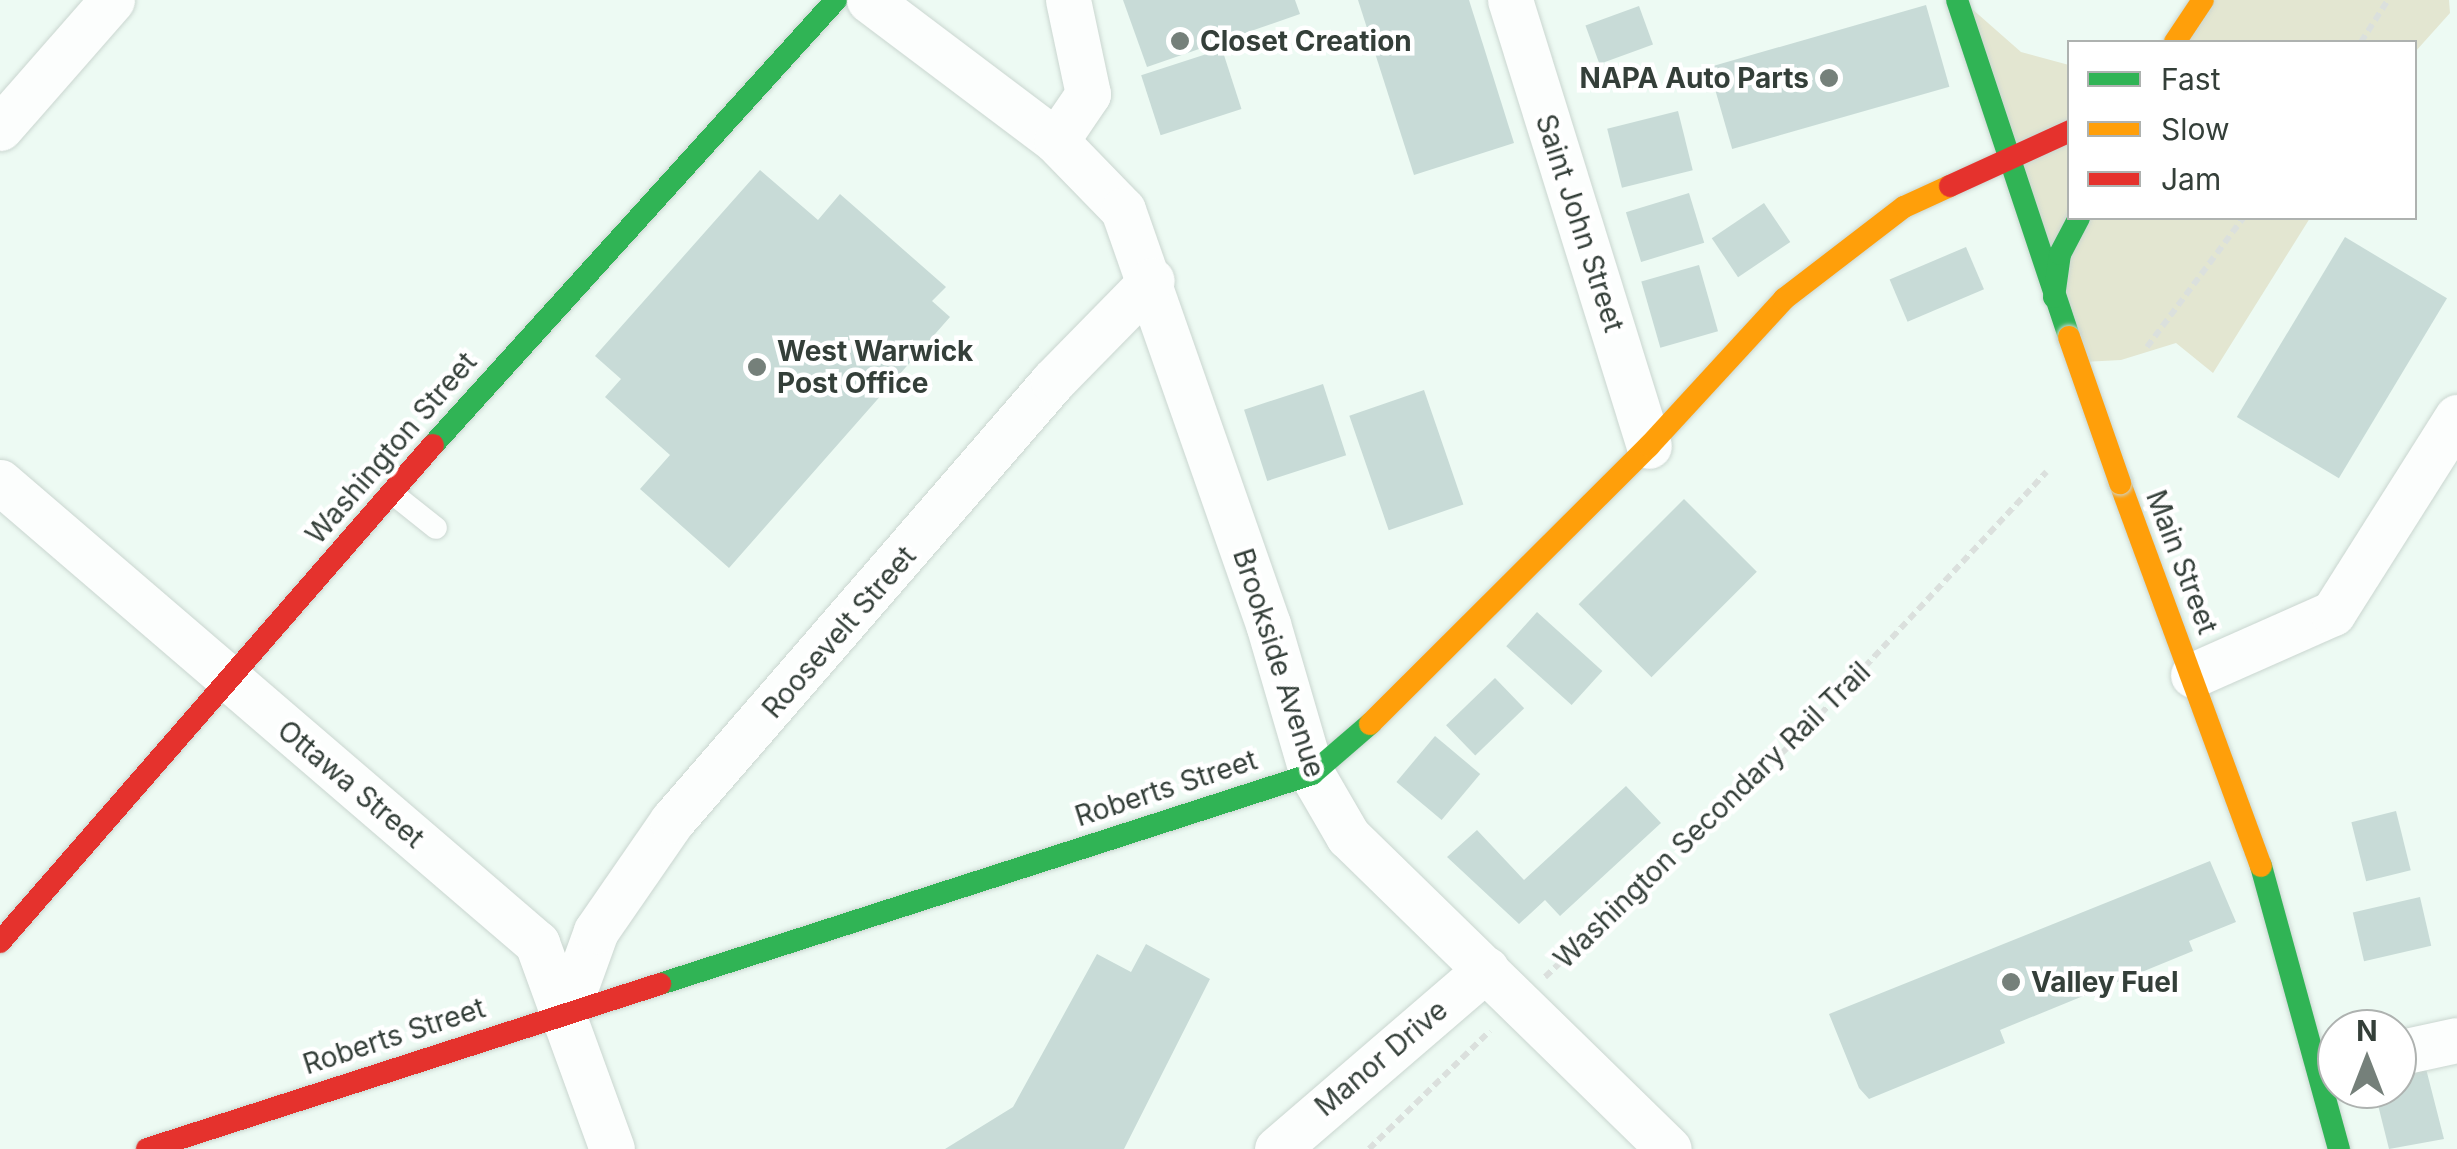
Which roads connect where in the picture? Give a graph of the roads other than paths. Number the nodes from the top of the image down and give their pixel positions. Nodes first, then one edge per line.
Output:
1 (112, 0) edge
2 (836, 0) edge
3 (869, 0) edge
4 (1068, 0) edge
5 (1510, 0) edge
6 (1957, 0) edge
7 (2204, 0) edge
8 (2176, 40) edge
9 (0, 128) edge
10 (2067, 132) edge
11 (1056, 141) junction
12 (2010, 161) junction
13 (2078, 220) edge
14 (1152, 280) junction
15 (2054, 297) junction
16 (2457, 417) edge
17 (1649, 446) junction
18 (0, 482) edge
19 (392, 493) junction
20 (436, 528) dead end
21 (2193, 674) junction
22 (228, 683) junction
23 (1312, 774) junction
24 (0, 942) edge
25 (1486, 970) junction
26 (566, 1011) junction
27 (2317, 1034) edge
28 (2457, 1040) edge
29 (2417, 1049) edge
30 (2333, 1109) edge
31 (147, 1149) edge
32 (612, 1149) edge
33 (1277, 1149) edge
34 (1669, 1149) edge
35 (2338, 1149) edge

1 - 9 street
2 - 19 main road, Washington Street
3 - 11 street, Brookside Avenue
4 - 11 street
5 - 17 street, Saint John Street
6 - 12 main road, Main Street
7 - 8 main road
10 - 12 main road, Roberts Street
11 - 14 street, Brookside Avenue
12 - 15 main road, Main Street
12 - 17 main road, Roberts Street
13 - 15 main road
14 - 23 street, Brookside Avenue
14 - 26 street, Roosevelt Street
15 - 21 main road, Main Street, bridge
16 - 21 street
17 - 23 main road, Roberts Street
18 - 22 street, Ottawa Street
19 - 20 lane
19 - 22 main road, Washington Street
21 - 27 main road, Main Street
22 - 24 main road, Washington Street
22 - 26 street, Ottawa Street
23 - 25 street, Brookside Avenue
23 - 26 main road, Roberts Street
25 - 33 street, Manor Drive
25 - 34 street, Brookside Avenue
26 - 31 main road, Roberts Street
26 - 32 street, Ottawa Street
28 - 29 street
30 - 35 main road, Main Street

